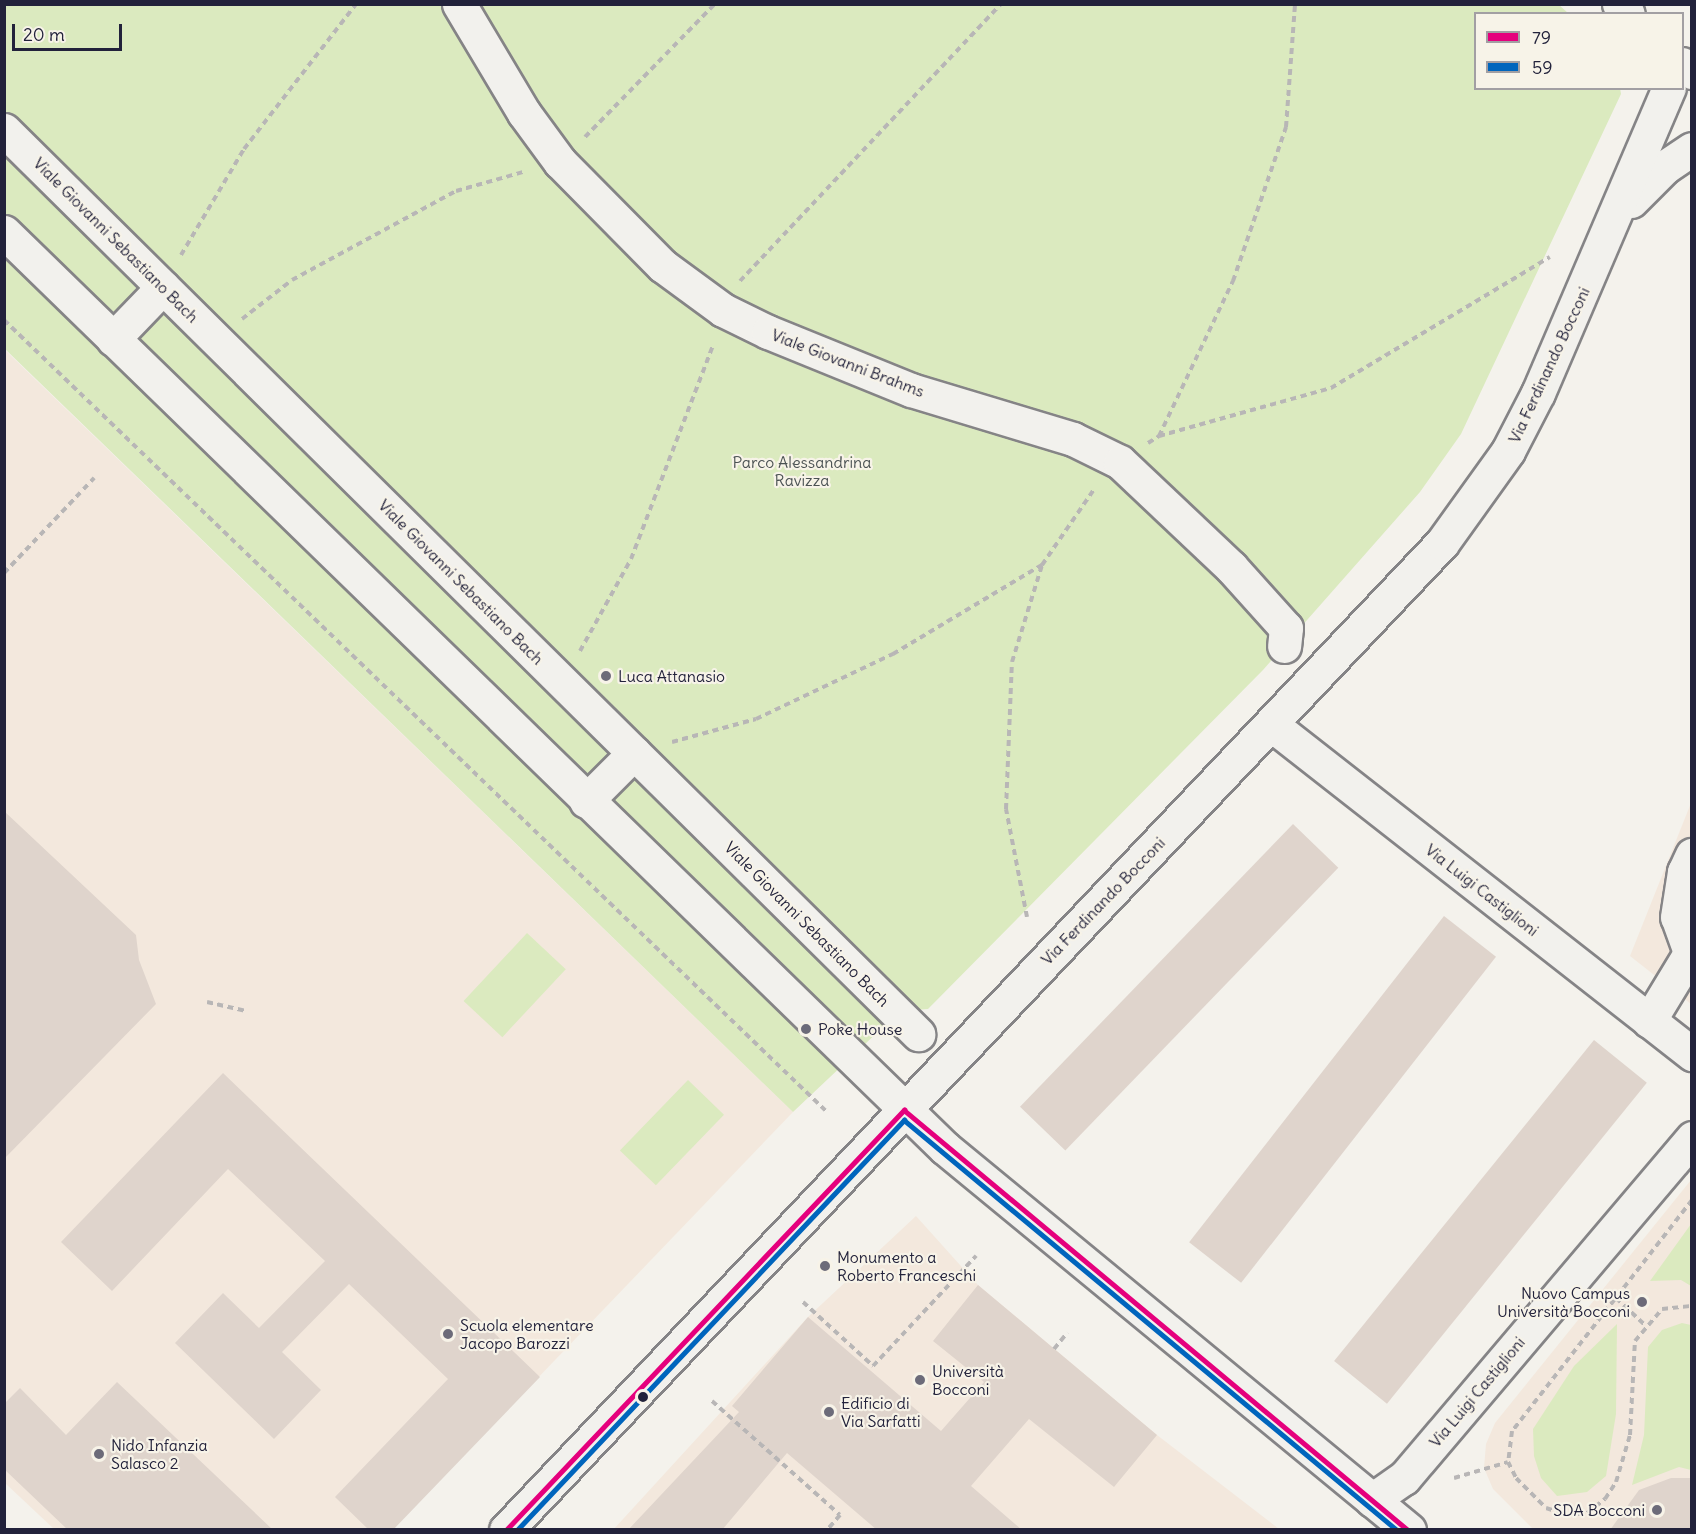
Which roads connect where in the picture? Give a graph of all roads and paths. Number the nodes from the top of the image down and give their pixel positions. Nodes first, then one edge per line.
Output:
1 (356, 4) edge
2 (459, 4) edge
3 (715, 4) edge
4 (1295, 4) edge
5 (1668, 90) edge
6 (4, 130) edge
7 (1692, 149) edge
8 (560, 162) junction
9 (1618, 216) junction
10 (4, 232) edge
11 (163, 286) junction
12 (4, 320) edge
13 (113, 339) junction
14 (216, 339) junction
15 (1159, 436) dead end
16 (94, 478) dead end
17 (1042, 565) dead end
18 (4, 573) edge
19 (1284, 646) dead end
20 (1272, 725) junction
21 (633, 753) junction
22 (586, 801) junction
23 (1692, 855) edge
24 (1691, 951) edge
25 (207, 1002) dead end
26 (245, 1011) dead end
27 (1649, 1021) junction
28 (918, 1034) dead end
29 (1692, 1054) edge
30 (904, 1110) junction
31 (826, 1111) dead end
32 (1692, 1138) edge
33 (1692, 1200) edge
34 (976, 1256) dead end
35 (1616, 1298) junction
36 (803, 1302) dead end
37 (1692, 1306) edge
38 (1646, 1326) junction
39 (1067, 1333) dead end
40 (1054, 1349) dead end
41 (712, 1401) dead end
42 (1508, 1462) junction
43 (1454, 1478) dead end
44 (1372, 1500) junction
45 (506, 1530) edge
46 (827, 1530) edge
47 (1409, 1530) edge

1 - 11 path
2 - 8 street, Viale Giovanni Brahms
3 - 8 path
4 - 15 path
5 - 9 street, Via Ferdinando Bocconi
6 - 11 street, Viale Giovanni Sebastiano Bach
7 - 9 street, Via Ferdinando Bocconi
8 - 14 path
8 - 19 street, Viale Giovanni Brahms
9 - 20 street, Via Ferdinando Bocconi
10 - 13 street
11 - 13 street
11 - 14 street, Viale Giovanni Sebastiano Bach
12 - 31 path
13 - 22 street
14 - 21 street, Viale Giovanni Sebastiano Bach
16 - 18 path
17 - 21 path
20 - 27 street, Via Luigi Castiglioni
20 - 30 street, Via Ferdinando Bocconi
21 - 22 street
21 - 28 street, Viale Giovanni Sebastiano Bach
22 - 30 street
23 - 24 street
24 - 27 street
25 - 26 path
27 - 29 street, Via Luigi Castiglioni
30 - 44 street
30 - 45 street, Via Ferdinando Bocconi
32 - 44 street, Via Luigi Castiglioni
33 - 35 path
34 - 36 path
35 - 38 path
35 - 42 path
37 - 38 path
38 - 42 path
39 - 40 path
41 - 46 path
42 - 43 path
44 - 47 street

